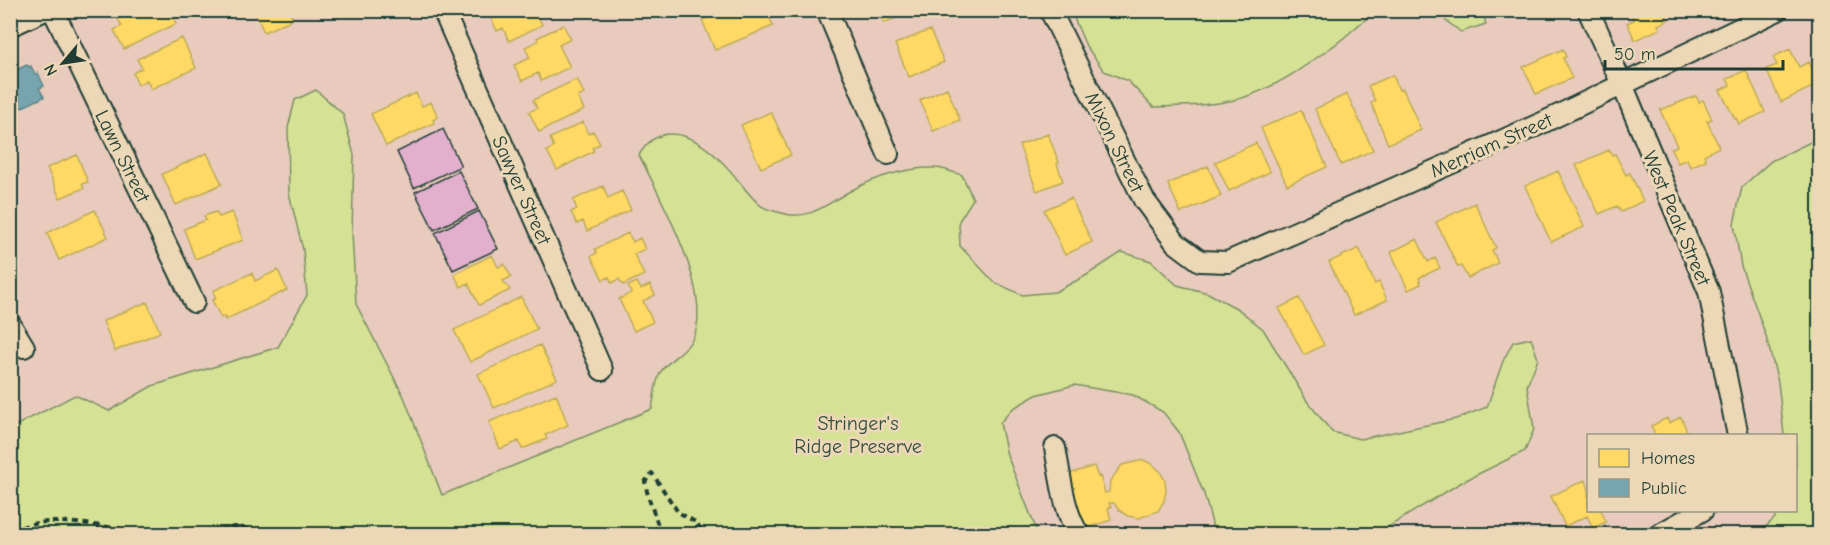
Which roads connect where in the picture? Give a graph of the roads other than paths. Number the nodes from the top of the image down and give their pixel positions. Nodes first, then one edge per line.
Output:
1 (45, 10) edge
2 (53, 10) edge
3 (443, 10) edge
4 (827, 10) edge
5 (1050, 10) edge
6 (1588, 10) edge
7 (1778, 10) edge
8 (10, 26) edge
9 (1622, 84) junction
10 (888, 153) dead end
11 (1200, 261) joint
12 (194, 302) dead end
13 (10, 324) edge
14 (24, 347) dead end
15 (602, 369) dead end
16 (1738, 434) edge
17 (1055, 448) dead end
18 (1699, 512) edge
19 (1079, 534) edge
20 (1660, 534) edge

1 - 8 street
2 - 12 street, Lawn Street
3 - 15 street, Sawyer Street
4 - 10 street
5 - 11 street, Mixon Street
6 - 9 street, West Peak Street
7 - 9 street, Merriam Street
9 - 11 street, Merriam Street
9 - 16 street, West Peak Street
13 - 14 street
17 - 19 street
18 - 20 street

